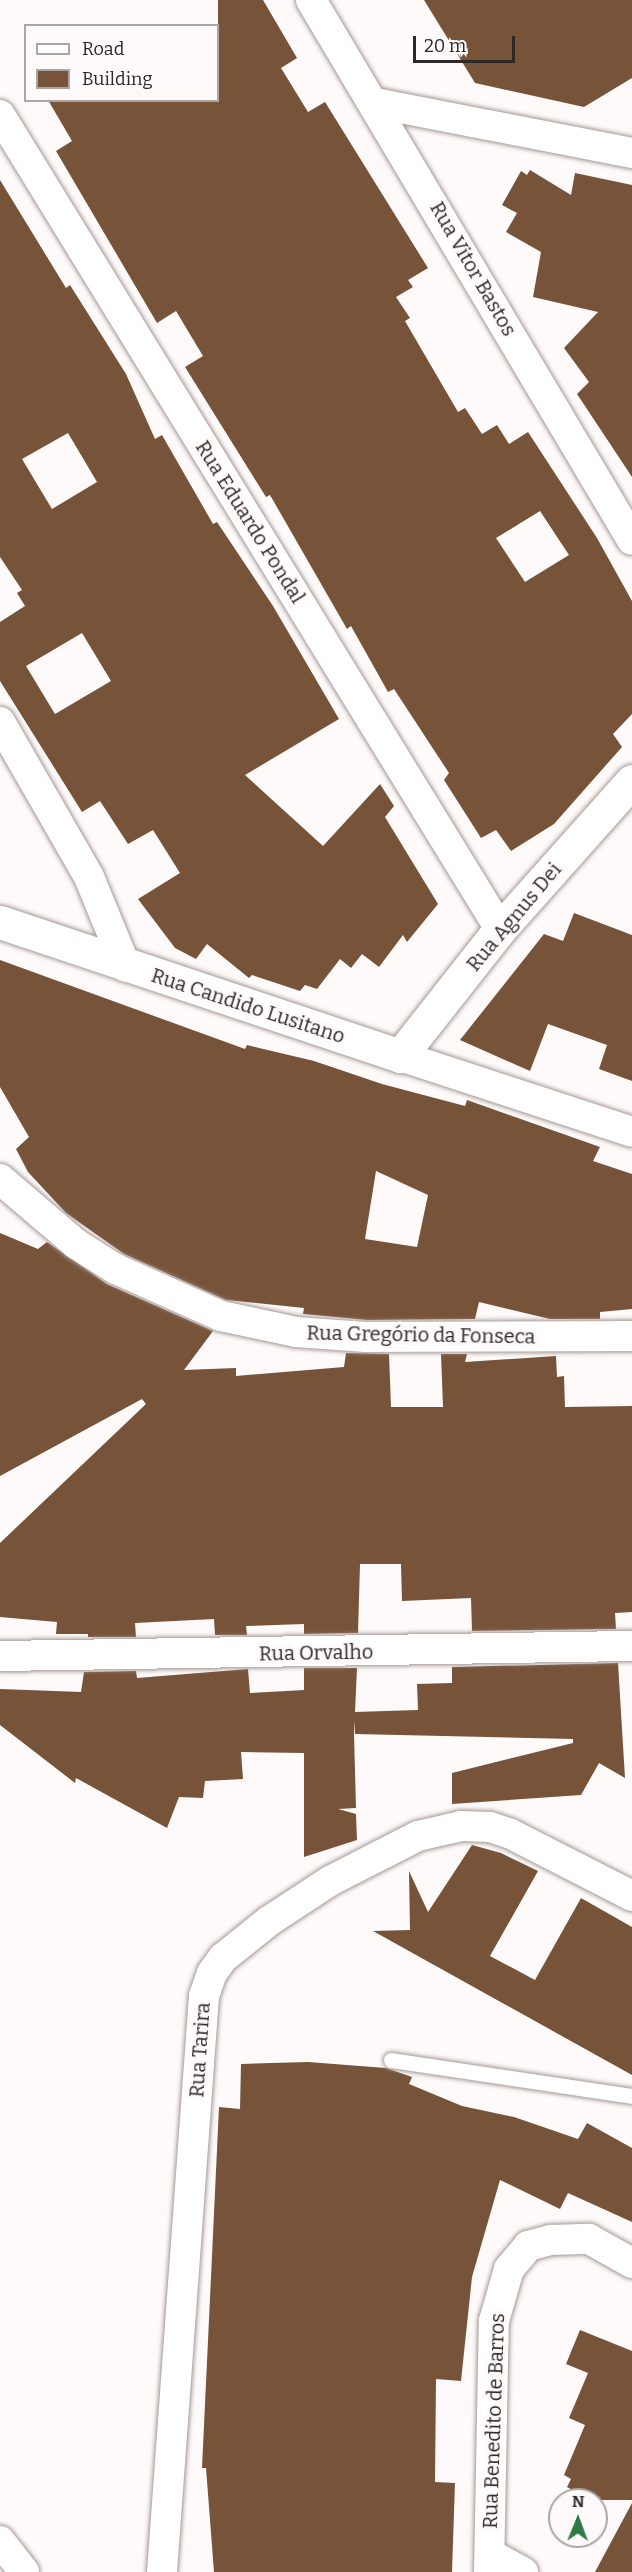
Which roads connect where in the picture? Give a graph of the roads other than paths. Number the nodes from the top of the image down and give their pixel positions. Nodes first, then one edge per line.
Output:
1 (311, 0) edge
2 (375, 103) junction
3 (0, 115) edge
4 (632, 153) edge
5 (632, 540) edge
6 (0, 722) edge
7 (632, 781) edge
8 (0, 922) edge
9 (500, 929) junction
10 (126, 967) junction
11 (400, 1056) junction
12 (632, 1132) edge
13 (0, 1179) edge
14 (632, 1336) edge
15 (632, 1646) edge
16 (0, 1656) edge
17 (632, 1896) edge
18 (391, 2060) dead end
19 (632, 2096) edge
20 (632, 2263) edge
21 (0, 2541) edge
22 (489, 2563) edge
23 (24, 2572) edge
24 (162, 2572) edge
25 (523, 2572) edge

1 - 2 street, Rua Vitor Bastos
2 - 4 street
2 - 5 street, Rua Vitor Bastos
3 - 9 street, Rua Eduardo Pondal
6 - 10 street, Rua Candido Lusitano
7 - 9 street, Rua Agnus Dei
8 - 10 street
9 - 11 street, Rua Agnus Dei
10 - 11 street, Rua Candido Lusitano
11 - 12 street, Rua Candido Lusitano
13 - 14 street, Rua Gregório da Fonseca
15 - 16 street, Rua Orvalho
17 - 24 street, Rua Tarira
18 - 19 lane
20 - 22 street, Rua Benedito de Barros
21 - 23 street
22 - 25 street

